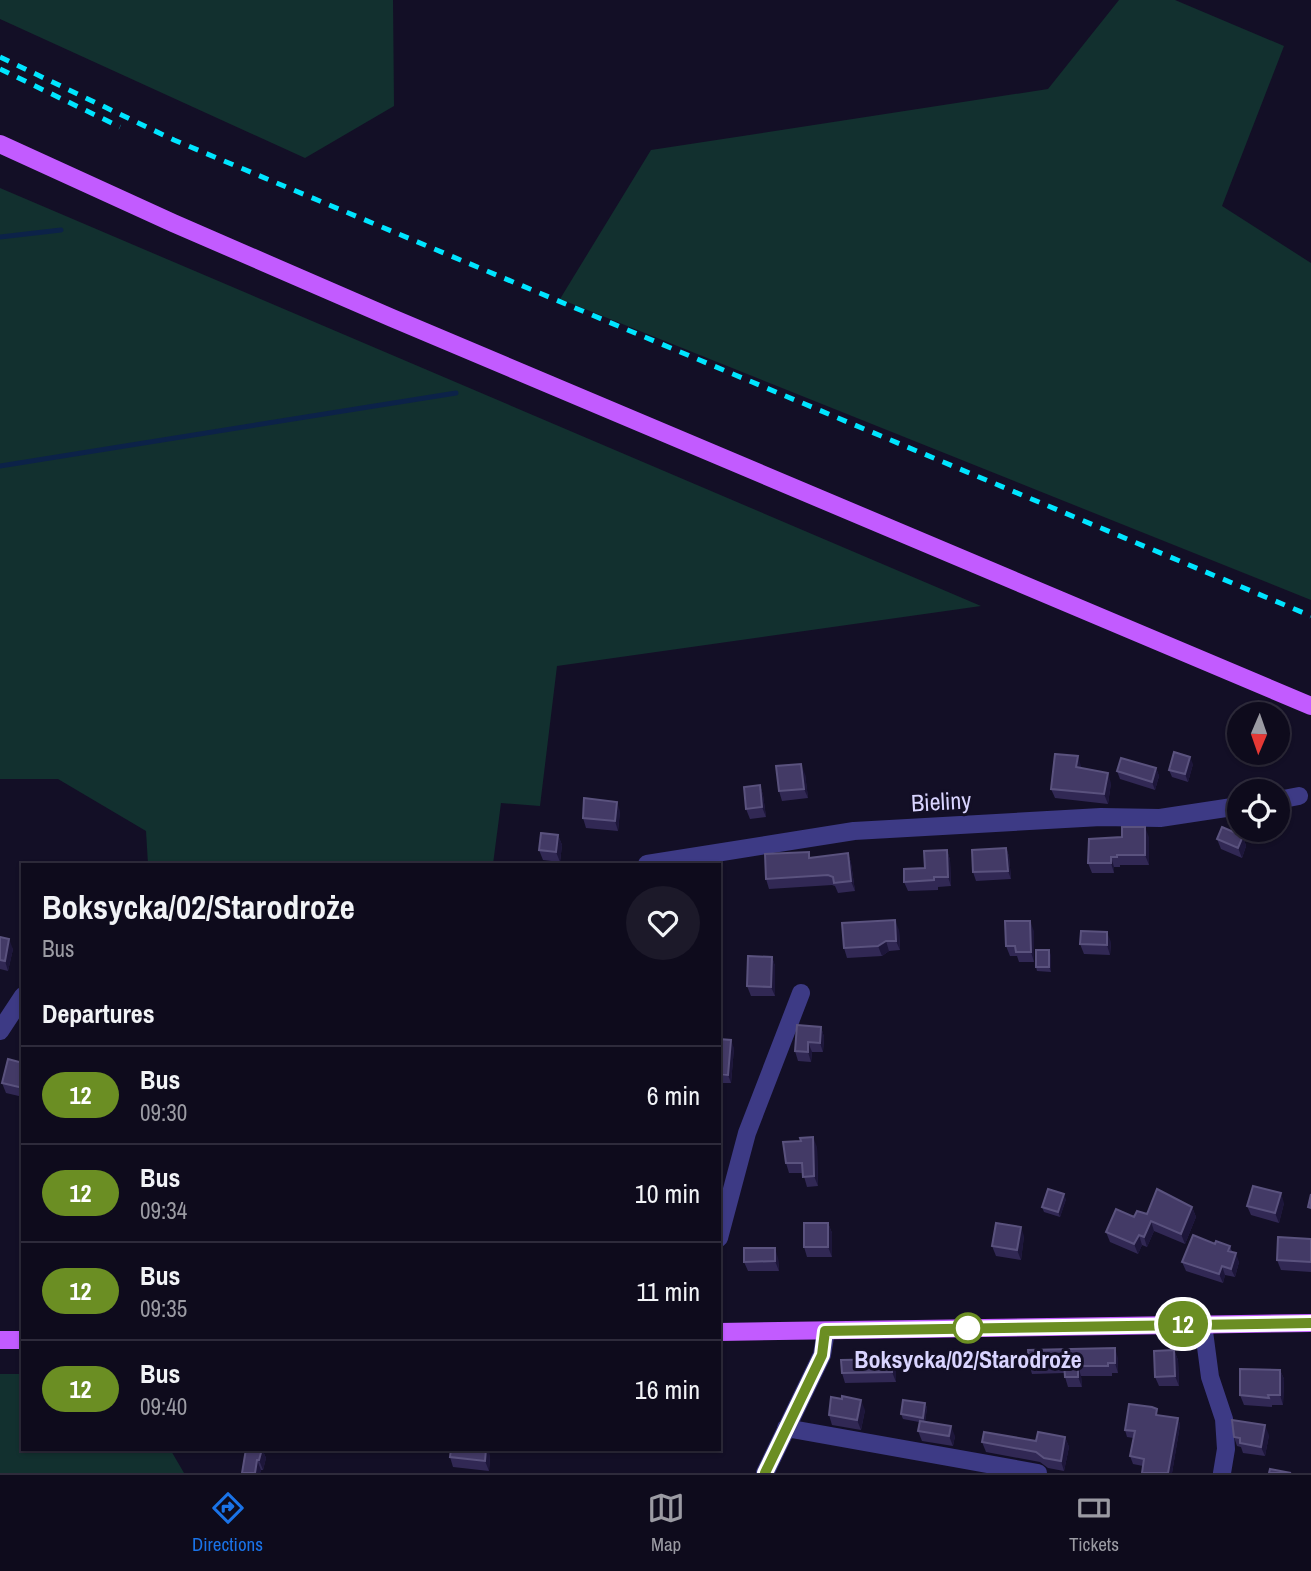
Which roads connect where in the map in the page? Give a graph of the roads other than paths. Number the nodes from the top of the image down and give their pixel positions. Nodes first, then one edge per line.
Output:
1 (0, 144) edge
2 (1311, 706) edge
3 (1299, 796) dead end
4 (1290, 798) edge
5 (1227, 808) edge
6 (653, 863) edge
7 (801, 993) dead end
8 (21, 999) edge
9 (0, 1031) edge
10 (721, 1230) edge
11 (1311, 1323) edge
12 (1203, 1324) junction
13 (825, 1331) junction
14 (721, 1332) edge
15 (0, 1340) edge
16 (21, 1340) edge
17 (786, 1428) junction
18 (765, 1473) edge
19 (1038, 1473) edge
20 (1222, 1473) edge

1 - 2 main road
3 - 4 street
5 - 6 street, Bieliny
7 - 10 street
8 - 9 street
11 - 12 main road
12 - 13 main road
12 - 20 street
13 - 14 main road
13 - 17 street
15 - 16 main road
17 - 18 street
17 - 19 street

